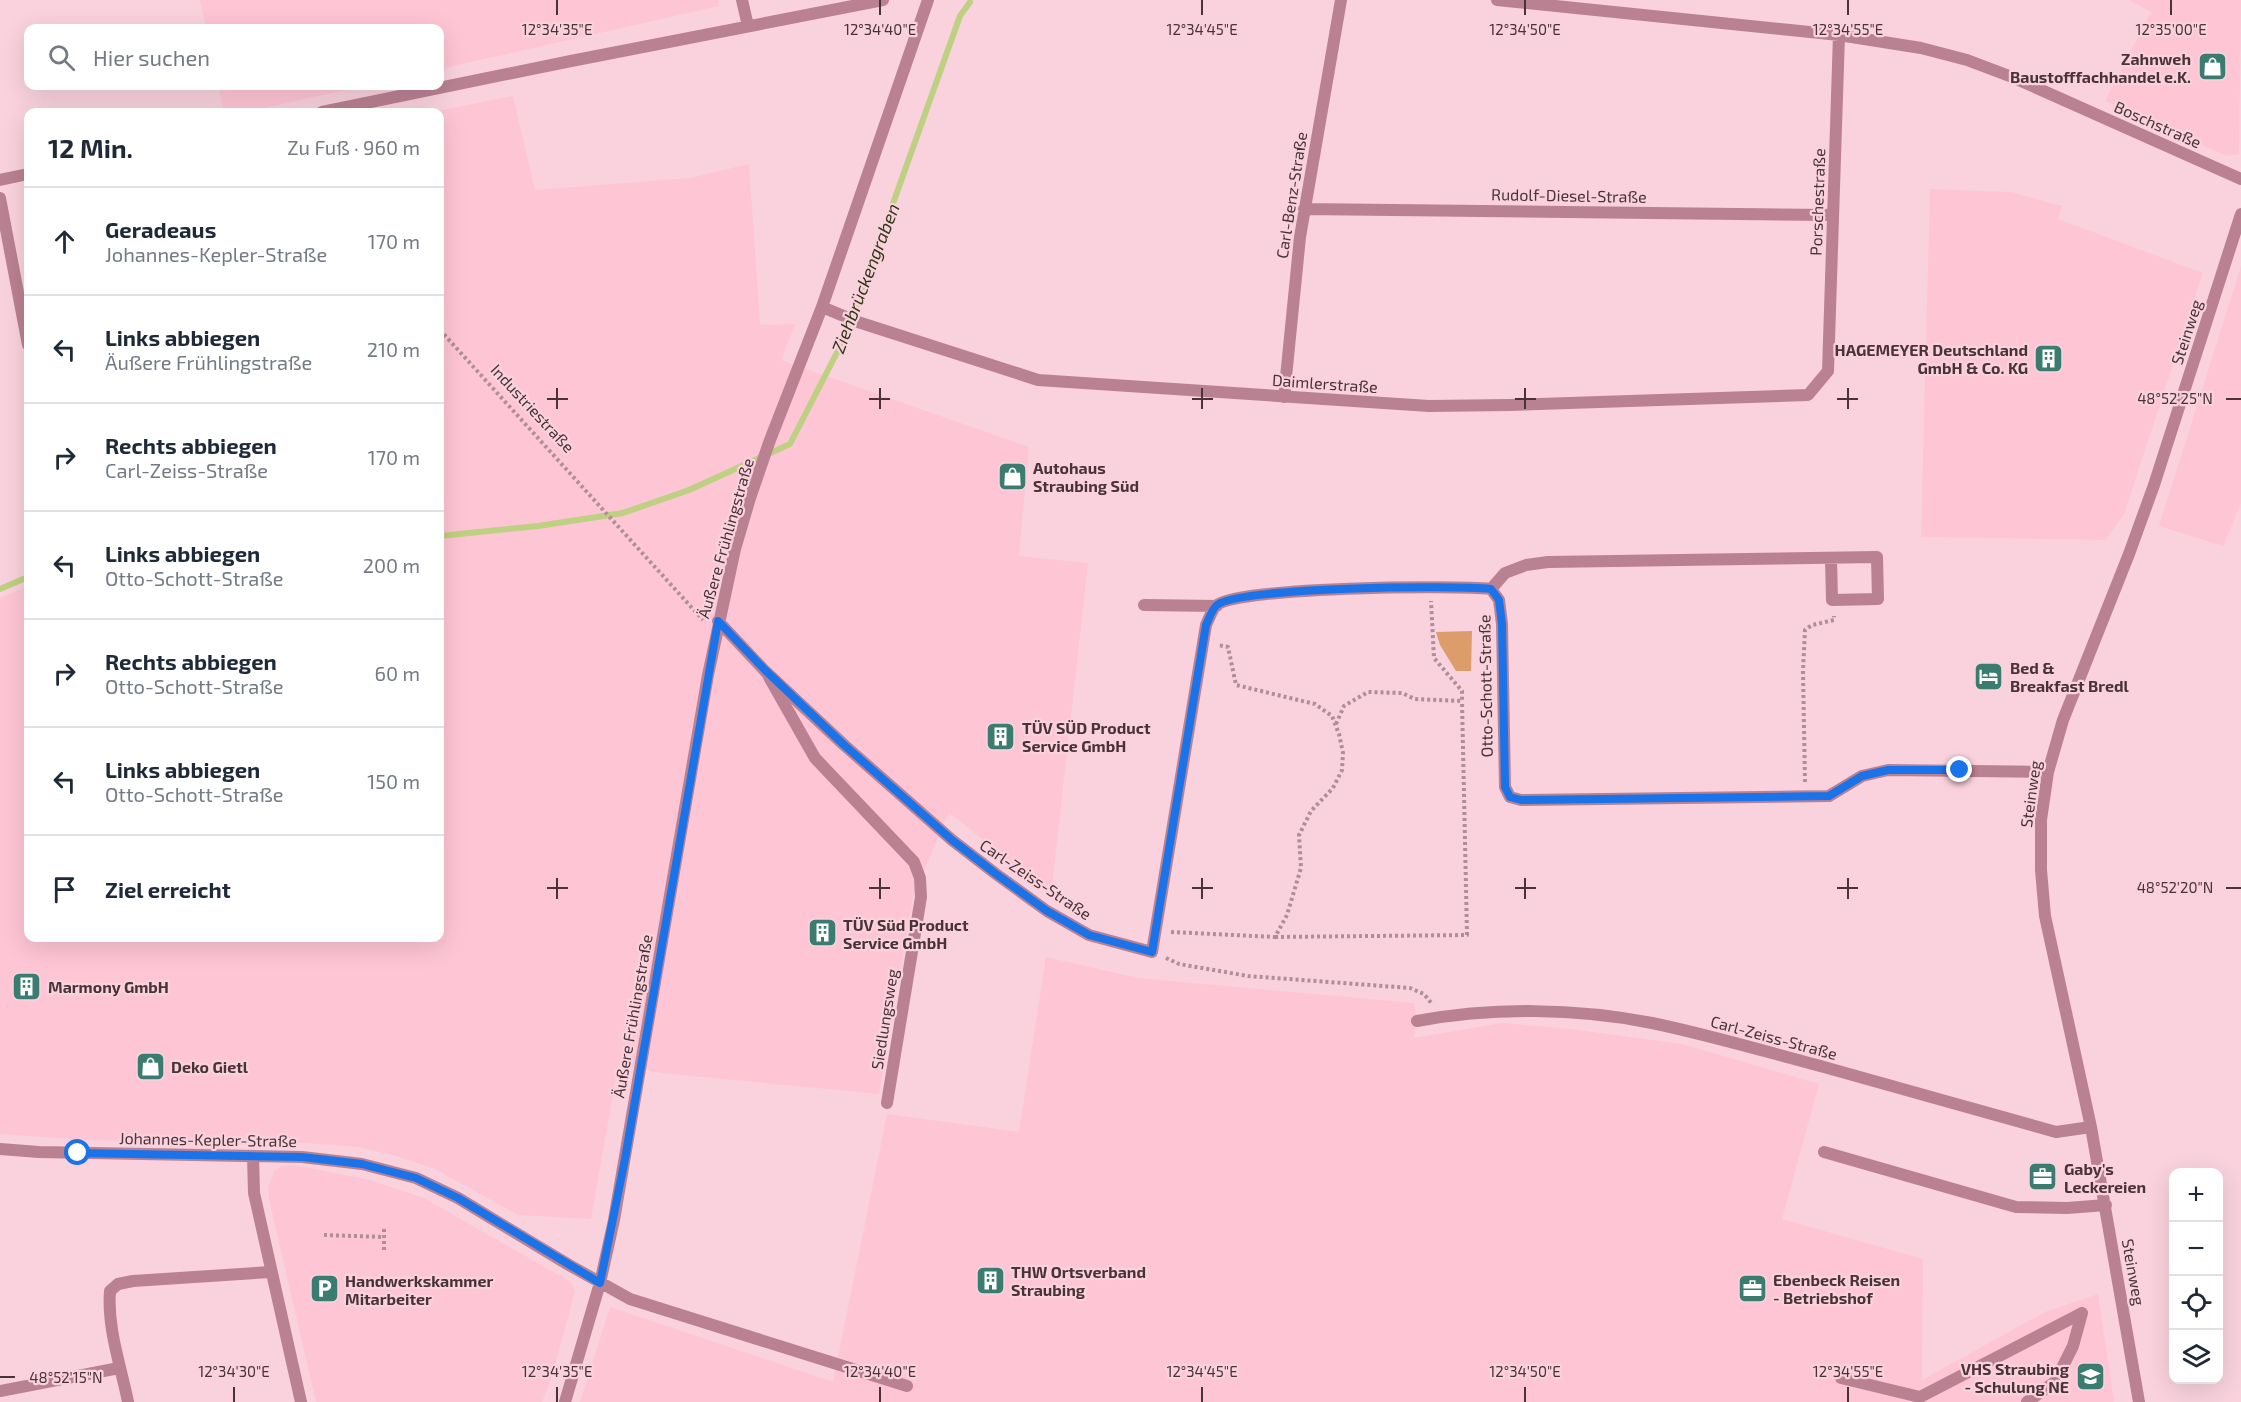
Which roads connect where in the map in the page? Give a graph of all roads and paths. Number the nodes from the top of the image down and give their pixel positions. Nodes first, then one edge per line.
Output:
1 (742, 0) edge
2 (883, 0) edge
3 (928, 0) edge
4 (1341, 0) edge
5 (1497, 0) edge
6 (748, 26) junction
7 (1839, 35) junction
8 (444, 87) edge
9 (431, 90) edge
10 (342, 108) edge
11 (24, 175) edge
12 (2241, 179) edge
13 (0, 180) edge
14 (0, 198) edge
15 (1304, 209) junction
16 (2241, 214) edge
17 (1833, 215) junction
18 (822, 307) junction
19 (24, 324) edge
20 (444, 334) edge
21 (1828, 371) joint
22 (1284, 397) junction
23 (1831, 559) junction
24 (1432, 586) junction
25 (1491, 589) junction
26 (1832, 600) junction
27 (1144, 605) dead end
28 (1217, 606) junction
29 (717, 627) junction
30 (1203, 641) junction
31 (765, 670) junction
32 (1462, 701) junction
33 (1335, 725) junction
34 (2048, 772) junction
35 (1805, 795) junction
36 (1154, 931) junction
37 (1275, 937) junction
38 (1152, 952) junction
39 (1442, 1017) junction
40 (1417, 1021) dead end
41 (887, 1103) dead end
42 (2091, 1127) junction
43 (0, 1149) edge
44 (1824, 1152) dead end
45 (253, 1156) junction
46 (2106, 1205) junction
47 (384, 1229) dead end
48 (324, 1235) dead end
49 (384, 1237) junction
50 (384, 1250) dead end
51 (271, 1272) junction
52 (600, 1283) junction
53 (119, 1368) junction
54 (1841, 1378) dead end
55 (907, 1386) dead end
56 (0, 1391) edge
57 (128, 1402) edge
58 (301, 1402) edge
59 (565, 1402) edge
60 (2027, 1402) edge
61 (2139, 1402) edge

1 - 6 street
2 - 6 street
3 - 18 street, Äußere Frühlingstraße
4 - 15 street, Carl-Benz-Straße
5 - 7 street, Boschstraße
6 - 8 street
7 - 12 street, Boschstraße
7 - 17 street, Porschestraße
9 - 10 street
11 - 13 street
14 - 19 street
15 - 17 street, Rudolf-Diesel-Straße
15 - 22 street, Carl-Benz-Straße
16 - 34 street, Steinweg
17 - 21 street, Porschestraße
18 - 22 street, Daimlerstraße
18 - 29 street, Äußere Frühlingstraße
20 - 29 path, Industriestraße
21 - 22 street, Daimlerstraße
23 - 25 street
23 - 26 street
23 - 26 street
24 - 25 street
24 - 28 street
24 - 32 path
25 - 35 street, Otto-Schott-Straße
26 - 35 path
27 - 28 street
28 - 30 street
29 - 31 street, Carl-Zeiss-Straße
29 - 52 street, Äußere Frühlingstraße
30 - 33 path
30 - 36 street
31 - 38 street, Carl-Zeiss-Straße
31 - 41 street, Siedlungsweg
32 - 33 path
32 - 37 path
33 - 37 path
34 - 35 street, Otto-Schott-Straße
34 - 42 street, Steinweg
36 - 37 path
36 - 38 street
38 - 39 path
39 - 40 street, Carl-Zeiss-Straße
39 - 42 street, Carl-Zeiss-Straße
42 - 46 street, Steinweg
43 - 45 street, Johannes-Kepler-Straße
44 - 46 street
45 - 51 street
45 - 52 street, Johannes-Kepler-Straße
46 - 61 street, Steinweg
47 - 49 path
48 - 49 path
49 - 50 path
51 - 53 street
51 - 58 street
52 - 55 street
52 - 59 street, Äußere Frühlingstraße
53 - 56 street
53 - 57 street
54 - 60 street

